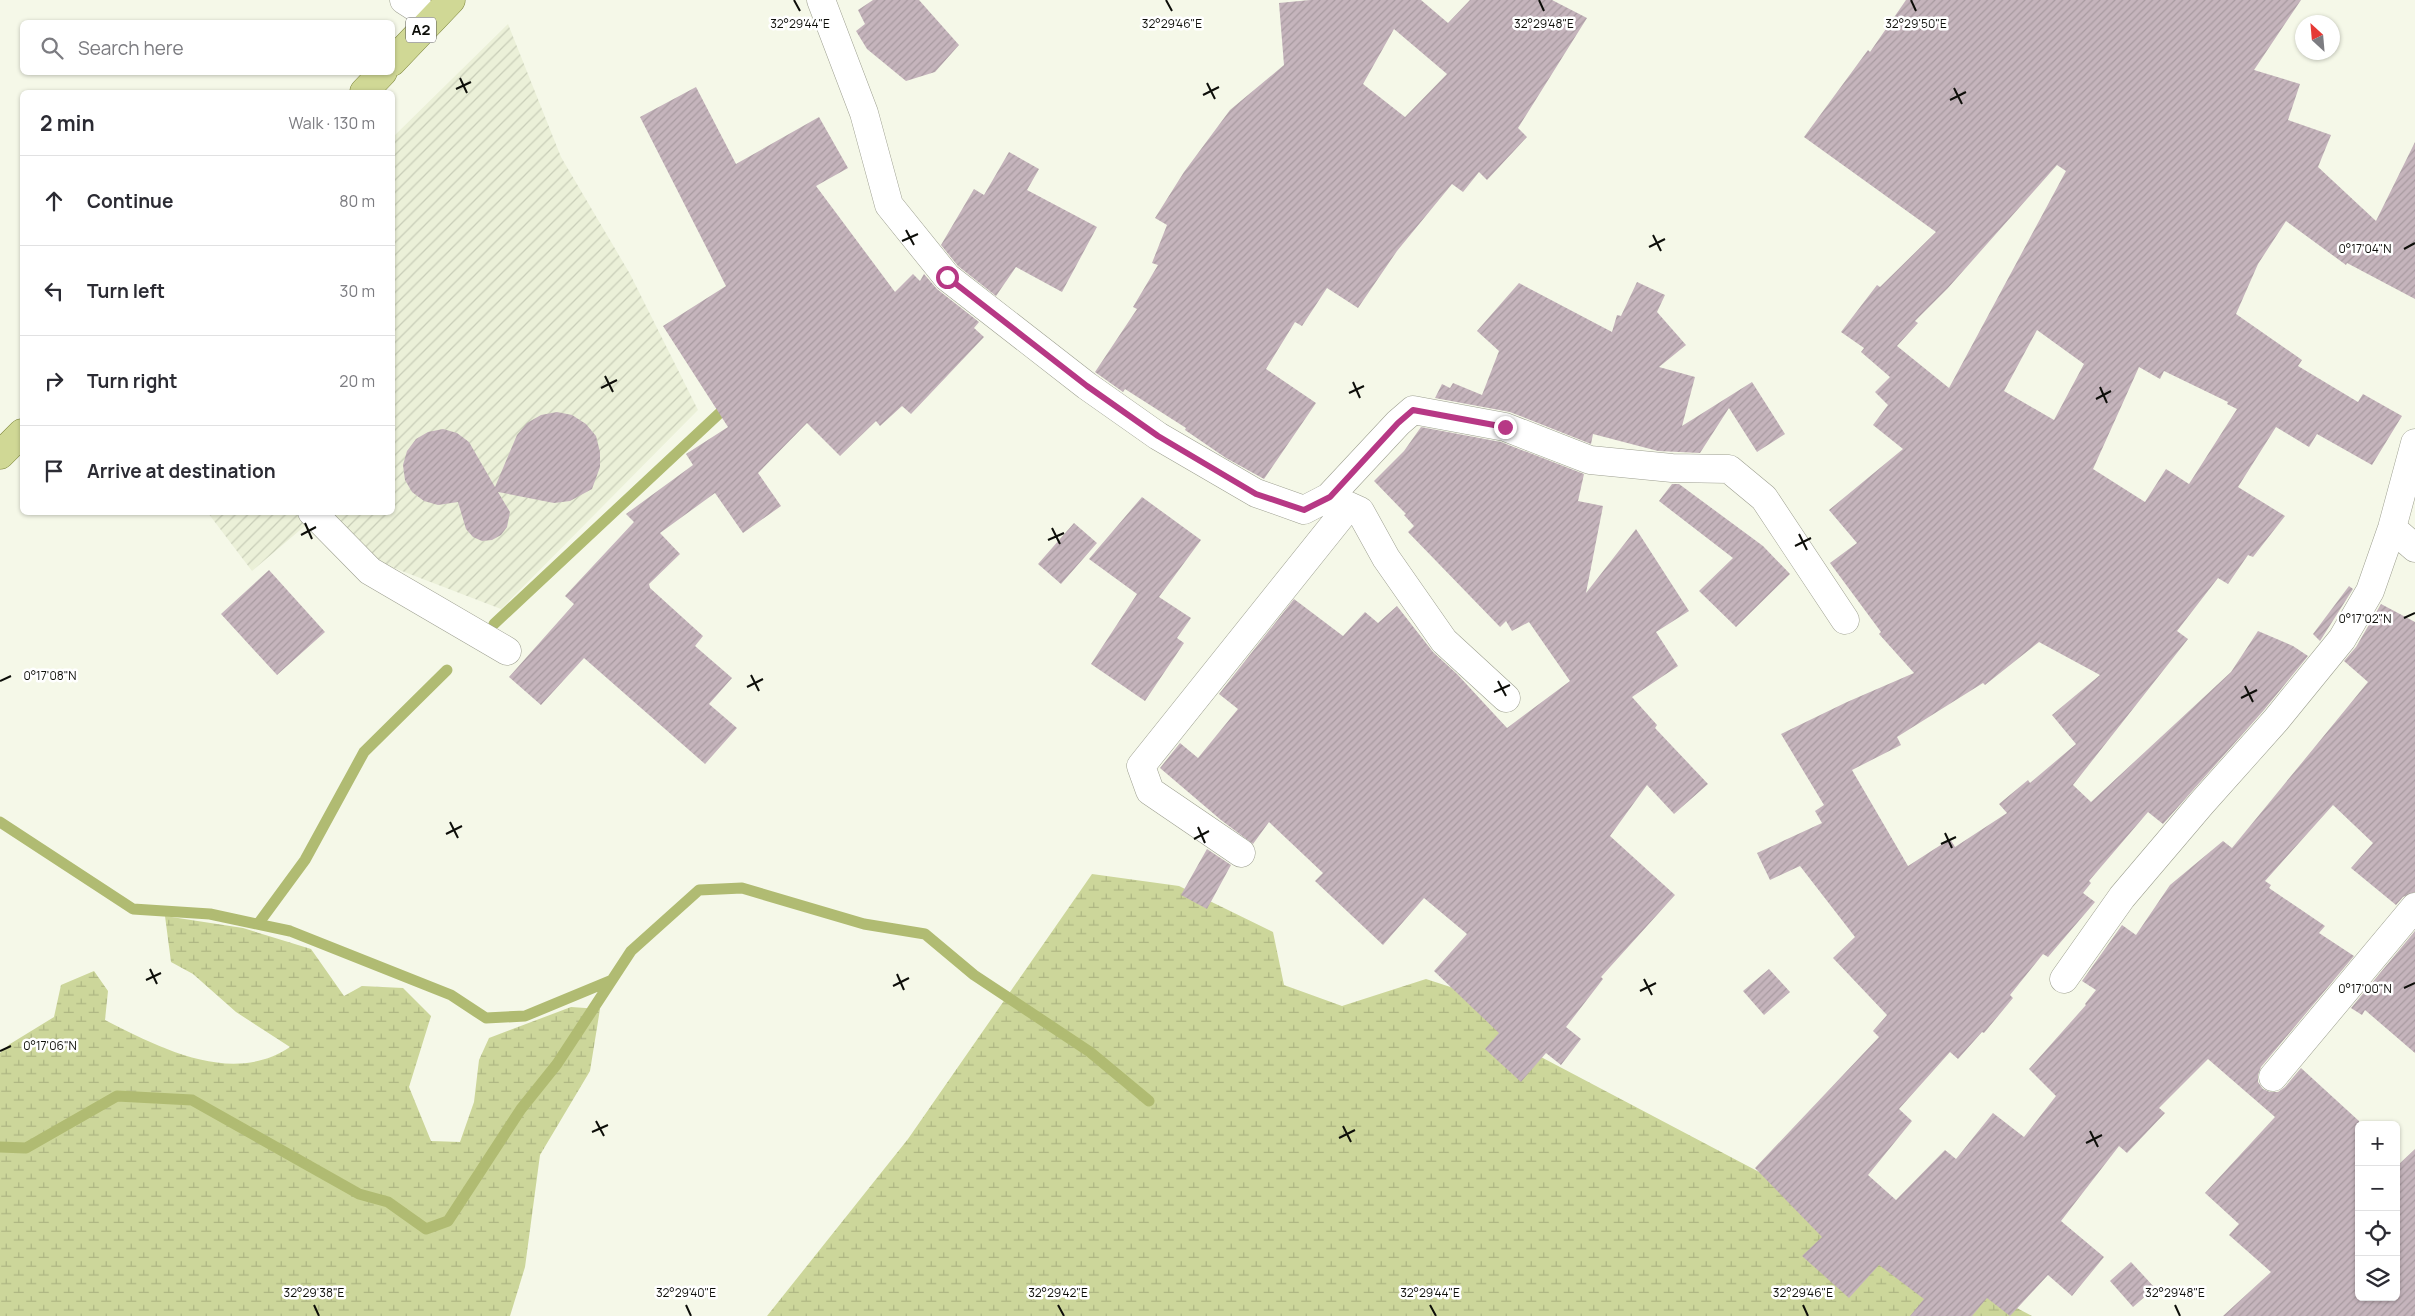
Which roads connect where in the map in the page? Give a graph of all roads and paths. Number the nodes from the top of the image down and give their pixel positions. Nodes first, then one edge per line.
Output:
1 (404, 0) edge
2 (820, 0) edge
3 (441, 9) edge
4 (395, 59) edge
5 (379, 75) edge
6 (366, 90) edge
7 (20, 435) edge
8 (2415, 443) edge
9 (0, 455) edge
10 (1339, 501) junction
11 (315, 515) edge
12 (2392, 528) junction
13 (2415, 548) edge
14 (1845, 620) dead end
15 (507, 652) dead end
16 (1506, 698) dead end
17 (1241, 853) dead end
18 (2415, 907) edge
19 (2064, 979) dead end
20 (2273, 1077) dead end

1 - 3 street
2 - 10 street
3 - 4 main road, A2
5 - 6 main road
7 - 9 main road
8 - 12 street
10 - 14 street
10 - 16 street
10 - 17 street
11 - 15 street
12 - 13 street
12 - 19 street
18 - 20 street

